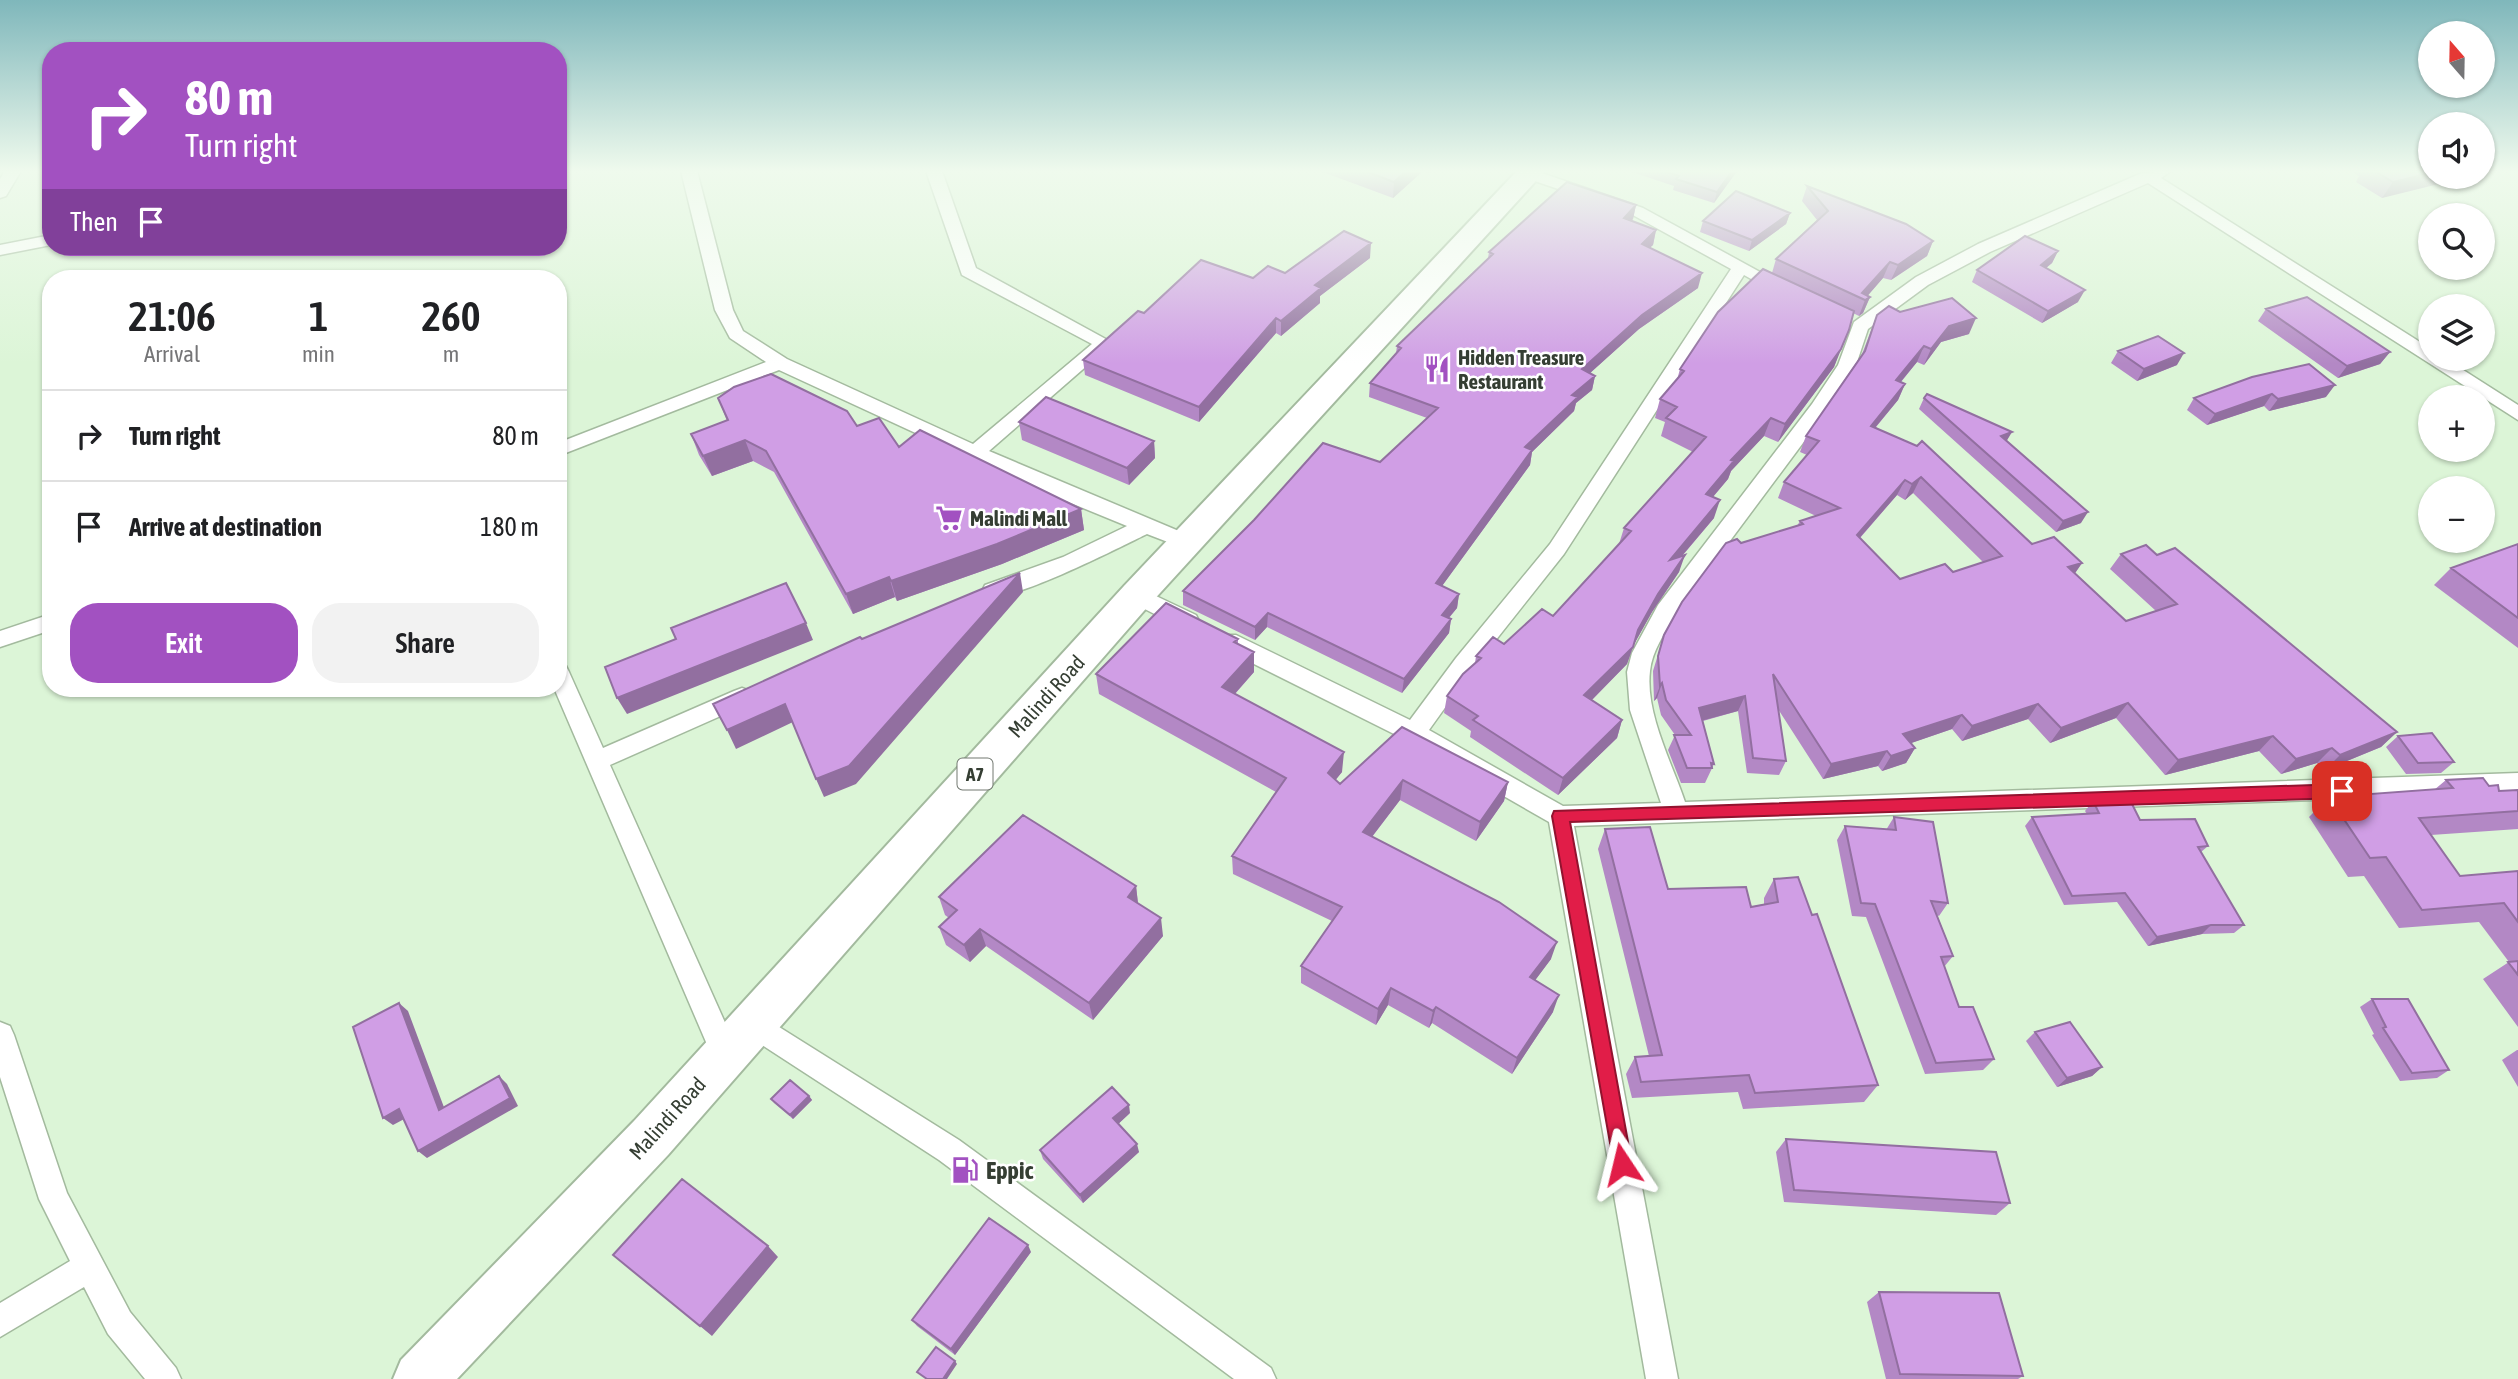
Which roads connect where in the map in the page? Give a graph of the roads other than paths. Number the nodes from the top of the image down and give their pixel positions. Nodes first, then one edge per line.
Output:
1 (705, 235) edge
2 (956, 235) edge
3 (1473, 235) edge
4 (1687, 235) edge
5 (2013, 235) edge
6 (2249, 235) edge
7 (42, 242) edge
8 (0, 250) edge
9 (1740, 269) junction
10 (1800, 297) edge
11 (2418, 349) edge
12 (780, 363) junction
13 (2452, 371) edge
14 (2518, 414) edge
15 (567, 446) edge
16 (976, 450) junction
17 (1146, 526) junction
18 (1186, 542) junction
19 (1137, 596) junction
20 (972, 599) edge
21 (42, 625) edge
22 (0, 639) edge
23 (761, 689) edge
24 (567, 693) edge
25 (1414, 733) junction
26 (598, 760) junction
27 (2518, 783) edge
28 (1676, 811) junction
29 (1560, 816) junction
30 (752, 1023) junction
31 (0, 1035) edge
32 (725, 1054) junction
33 (91, 1265) junction
34 (0, 1321) edge
35 (431, 1374) edge
36 (165, 1379) edge
37 (1260, 1379) edge
38 (1662, 1379) edge

1 - 12 street
2 - 16 street
3 - 18 highway, Malindi Road / A7
4 - 9 street
5 - 28 street
6 - 11 street
7 - 8 street
9 - 10 street
9 - 25 street
12 - 15 street
12 - 16 street
13 - 14 street
16 - 17 street
17 - 18 street
17 - 20 street
18 - 19 highway, Malindi Road / A7
19 - 25 street
19 - 30 highway, Malindi Road / A7
21 - 22 street
23 - 26 street
24 - 26 street
25 - 29 street
26 - 32 street
27 - 28 street
28 - 29 street
29 - 38 street
30 - 32 highway, Malindi Road / A7
30 - 37 street
31 - 33 street
32 - 35 highway, Malindi Road / A7
33 - 34 street
33 - 36 street

